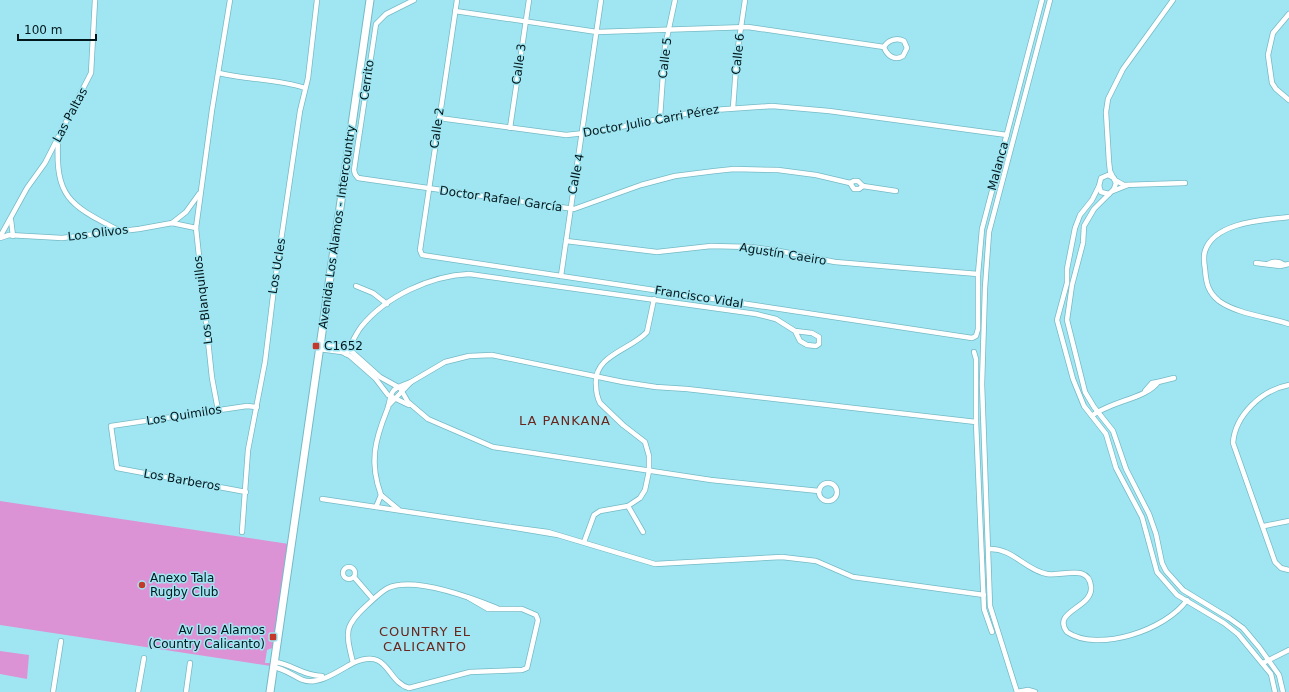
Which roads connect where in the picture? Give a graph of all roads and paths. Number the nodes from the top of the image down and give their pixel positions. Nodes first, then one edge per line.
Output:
1 (95, 0) edge
2 (230, 0) edge
3 (317, 0) edge
4 (370, 0) edge
5 (414, 0) edge
6 (456, 0) edge
7 (529, 0) edge
8 (601, 0) edge
9 (675, 0) edge
10 (745, 0) edge
11 (1042, 0) edge
12 (1050, 0) edge
13 (1173, 0) edge
14 (455, 11) junction
15 (1289, 14) edge
16 (525, 21) junction
17 (740, 27) junction
18 (668, 30) junction
19 (597, 32) junction
20 (884, 47) junction
21 (219, 73) junction
22 (306, 88) junction
23 (1289, 100) edge
24 (733, 108) junction
25 (660, 117) junction
26 (439, 118) junction
27 (510, 128) junction
28 (583, 134) junction
29 (1006, 135) junction
30 (58, 136) junction
31 (1109, 162) junction
32 (1101, 178) junction
33 (361, 179) joint
34 (1115, 179) junction
35 (850, 183) junction
36 (1185, 183) dead end
37 (1132, 185) junction
38 (863, 186) junction
39 (1099, 186) junction
40 (428, 188) junction
41 (201, 190) junction
42 (896, 191) dead end
43 (1110, 193) junction
44 (569, 208) junction
45 (1289, 218) edge
46 (11, 219) junction
47 (172, 222) junction
48 (196, 228) junction
49 (120, 231) junction
50 (14, 236) junction
51 (0, 238) edge
52 (566, 241) junction
53 (422, 256) joint
54 (1256, 263) dead end
55 (1289, 264) edge
56 (978, 274) junction
57 (560, 276) junction
58 (356, 286) dead end
59 (654, 299) junction
60 (387, 304) junction
61 (1289, 324) edge
62 (795, 331) junction
63 (976, 336) joint
64 (1071, 336) junction
65 (1063, 339) junction
66 (320, 346) junction
67 (347, 352) junction
68 (974, 352) dead end
69 (596, 376) junction
70 (1174, 378) dead end
71 (411, 382) junction
72 (1289, 385) edge
73 (399, 387) junction
74 (403, 392) junction
75 (393, 398) junction
76 (257, 407) junction
77 (413, 407) junction
78 (218, 410) junction
79 (1098, 411) junction
80 (1092, 416) junction
81 (976, 422) junction
82 (117, 468) joint
83 (649, 471) junction
84 (819, 491) junction
85 (246, 492) junction
86 (381, 494) junction
87 (322, 499) dead end
88 (1143, 502) junction
89 (628, 506) junction
90 (1137, 506) junction
91 (376, 507) junction
92 (399, 510) junction
93 (1289, 521) edge
94 (1264, 526) junction
95 (242, 532) dead end
96 (643, 532) dead end
97 (584, 542) junction
98 (989, 549) junction
99 (1289, 570) edge
100 (354, 577) dead end
101 (984, 595) junction
102 (1190, 595) junction
103 (373, 599) junction
104 (1186, 602) junction
105 (992, 632) dead end
106 (61, 641) dead end
107 (1289, 650) edge
108 (144, 658) dead end
109 (1268, 659) junction
110 (353, 663) junction
111 (1263, 663) junction
112 (190, 664) dead end
113 (274, 664) junction
114 (54, 692) edge
115 (138, 692) edge
116 (186, 692) edge
117 (270, 692) edge
118 (1017, 692) edge
119 (1035, 692) edge
120 (1275, 692) edge
121 (1283, 692) edge

1 - 30 street, Las Paltas
2 - 21 street, Los Blanquillos
3 - 22 street, Los Ucles
4 - 66 main road, Avenida Los Álamos - Intercountry
5 - 33 street, Cerrito
6 - 14 street, Calle 2
7 - 16 street, Calle 3
8 - 19 street, Calle 4
9 - 18 street, Calle 5
10 - 17 street, Calle 6
11 - 29 street, Malanca
12 - 98 street
13 - 31 street
14 - 16 street
14 - 26 street, Calle 2
15 - 23 street
16 - 19 street
16 - 27 street, Calle 3
17 - 18 street
17 - 20 street
17 - 24 street, Calle 6
18 - 19 street
18 - 25 street, Calle 5
19 - 28 street, Calle 4
20 - 20 street
21 - 22 street
21 - 41 street, Los Blanquillos
22 - 76 street, Los Ucles
24 - 25 street, Doctor Julio Carri Pérez
24 - 29 street, Doctor Julio Carri Pérez
25 - 28 street, Doctor Julio Carri Pérez
26 - 27 street, Doctor Julio Carri Pérez
26 - 40 street, Calle 2
27 - 28 street, Doctor Julio Carri Pérez
28 - 44 street, Calle 4
29 - 56 street, Malanca
30 - 46 street, Las Paltas
30 - 49 street
31 - 32 street
31 - 34 street
32 - 34 street
32 - 39 street
33 - 40 street, Doctor Rafael García
34 - 37 street
34 - 43 street
35 - 38 street, Doctor Rafael García
35 - 38 street, Doctor Rafael García
35 - 44 street, Doctor Rafael García
36 - 37 street
37 - 43 street
38 - 42 street, Doctor Rafael García
39 - 43 street
39 - 65 street
40 - 44 street, Doctor Rafael García
40 - 53 street, Calle 2
41 - 47 street, Los Blanquillos
41 - 48 street, Los Blanquillos
43 - 64 street
44 - 52 street, Calle 4
45 - 61 street
46 - 50 street
46 - 51 street, Las Paltas
47 - 48 street, Los Olivos
47 - 49 street, Los Olivos
48 - 78 street, Los Blanquillos
49 - 50 street, Los Olivos
50 - 51 street, Los Olivos
52 - 56 street, Agustín Caeiro
52 - 57 street, Calle 4
53 - 57 street, Francisco Vidal
54 - 55 street
56 - 63 street, Malanca
57 - 63 street, Francisco Vidal
58 - 60 street
59 - 60 street
59 - 62 street
59 - 69 street
60 - 67 street
62 - 62 street
64 - 65 street
64 - 79 street
65 - 80 street
66 - 67 street
66 - 113 main road, Avenida Los Álamos - Intercountry
67 - 73 street
67 - 75 street
68 - 81 street
69 - 71 street
69 - 81 street
69 - 83 street
70 - 79 street
71 - 73 street
71 - 74 street
72 - 94 street
73 - 74 street
73 - 75 street
74 - 75 street
74 - 77 street
75 - 77 street
75 - 86 street
76 - 78 street, Los Quimilos
76 - 85 street, Los Ucles
77 - 83 street
78 - 82 street, Los Quimilos
79 - 80 street
79 - 88 street
80 - 90 street
81 - 101 street
82 - 85 street, Los Barberos
83 - 84 street
83 - 89 street
84 - 84 street
85 - 95 street, Los Ucles
86 - 91 street
86 - 92 street
87 - 91 street
88 - 90 street
88 - 102 street
89 - 96 street
89 - 97 street
90 - 104 street
91 - 92 street
92 - 97 street
93 - 94 street
94 - 99 street
97 - 101 street
98 - 104 street
98 - 118 street
100 - 103 street
101 - 105 street
102 - 104 street
102 - 109 street
103 - 110 street
103 - 110 street
104 - 111 street
106 - 114 street
107 - 109 street
108 - 115 street
109 - 111 street
109 - 121 street
110 - 113 street
111 - 120 street
112 - 116 street
113 - 117 main road, Avenida Los Álamos - Intercountry
118 - 119 street

